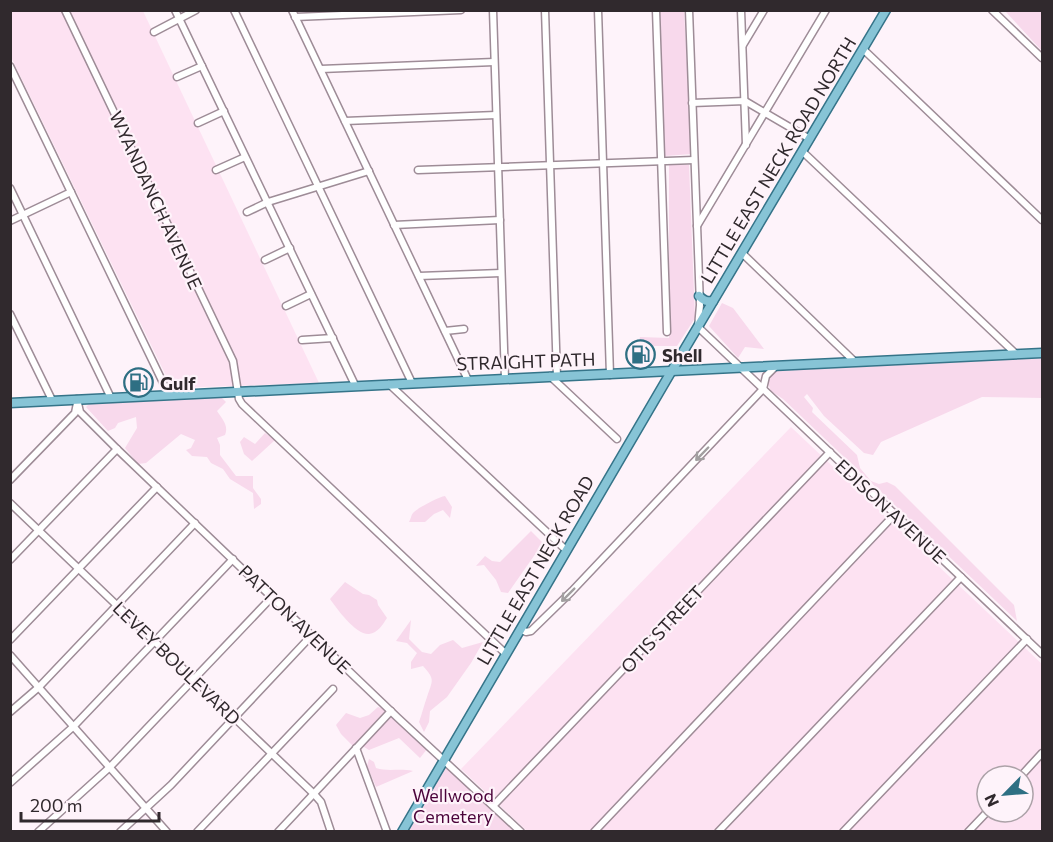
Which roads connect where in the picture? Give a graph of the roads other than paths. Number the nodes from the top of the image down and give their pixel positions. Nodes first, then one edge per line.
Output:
1 (64, 10) edge
2 (175, 10) edge
3 (196, 10) edge
4 (234, 10) edge
5 (461, 10) edge
6 (493, 10) edge
7 (545, 10) edge
8 (598, 10) edge
9 (656, 10) edge
10 (689, 10) edge
11 (741, 10) edge
12 (764, 10) edge
13 (826, 10) edge
14 (886, 10) edge
15 (992, 10) edge
16 (293, 14) edge
17 (180, 20) junction
18 (154, 32) dead end
19 (743, 45) junction
20 (864, 50) junction
21 (1042, 58) edge
22 (494, 62) junction
23 (10, 66) edge
24 (201, 66) junction
25 (321, 69) junction
26 (177, 78) dead end
27 (745, 101) junction
28 (692, 102) junction
29 (224, 111) junction
30 (765, 112) junction
31 (496, 115) junction
32 (345, 121) junction
33 (198, 123) dead end
34 (810, 139) junction
35 (746, 146) junction
36 (803, 152) junction
37 (245, 157) junction
38 (694, 160) junction
39 (661, 162) junction
40 (603, 164) junction
41 (550, 166) junction
42 (498, 168) junction
43 (216, 170) dead end
44 (418, 170) dead end
45 (369, 171) junction
46 (318, 187) junction
47 (10, 188) edge
48 (71, 192) junction
49 (268, 202) junction
50 (247, 212) dead end
51 (24, 215) junction
52 (500, 220) junction
53 (1042, 220) edge
54 (10, 221) edge
55 (394, 225) junction
56 (696, 226) junction
57 (290, 248) junction
58 (742, 254) junction
59 (265, 260) dead end
60 (501, 273) junction
61 (419, 276) junction
62 (311, 294) junction
63 (699, 296) junction
64 (713, 301) junction
65 (286, 306) dead end
66 (10, 314) edge
67 (698, 327) junction
68 (464, 329) dead end
69 (445, 331) junction
70 (667, 332) dead end
71 (333, 338) junction
72 (302, 340) dead end
73 (1042, 352) edge
74 (1016, 354) junction
75 (855, 363) junction
76 (775, 367) junction
77 (740, 368) junction
78 (670, 372) junction
79 (610, 375) junction
80 (553, 376) junction
81 (505, 379) junction
82 (468, 380) junction
83 (412, 383) junction
84 (389, 384) junction
85 (355, 385) junction
86 (763, 389) junction
87 (238, 391) junction
88 (169, 395) junction
89 (111, 398) junction
90 (77, 399) junction
91 (52, 400) junction
92 (11, 403) edge
93 (617, 439) dead end
94 (117, 449) junction
95 (830, 452) junction
96 (10, 480) edge
97 (157, 487) junction
98 (10, 503) edge
99 (895, 514) junction
100 (195, 523) junction
101 (38, 530) junction
102 (566, 550) junction
103 (233, 559) junction
104 (10, 560) edge
105 (79, 568) junction
106 (961, 577) junction
107 (272, 597) junction
108 (117, 605) junction
109 (520, 629) junction
110 (312, 634) junction
111 (1027, 639) junction
112 (10, 640) edge
113 (154, 641) junction
114 (506, 654) junction
115 (1042, 654) edge
116 (10, 655) edge
117 (194, 679) junction
118 (39, 687) junction
119 (333, 689) dead end
120 (391, 711) junction
121 (10, 712) edge
122 (234, 717) junction
123 (74, 726) junction
124 (356, 748) junction
125 (271, 753) junction
126 (444, 759) junction
127 (110, 767) junction
128 (10, 783) edge
129 (314, 794) junction
130 (494, 805) junction
131 (147, 808) junction
132 (38, 831) edge
133 (120, 831) edge
134 (167, 831) edge
135 (197, 831) edge
136 (278, 831) edge
137 (331, 831) edge
138 (387, 831) edge
139 (402, 831) edge
140 (521, 831) edge
141 (594, 831) edge
142 (718, 831) edge
143 (843, 831) edge

1 - 87 street, WYANDANCH AVENUE
2 - 17 street
3 - 17 street
4 - 46 street
5 - 16 street
6 - 22 street
7 - 41 street
8 - 40 street
9 - 39 street
10 - 28 street
11 - 19 street
12 - 19 street
13 - 30 street
14 - 20 main road, LITTLE EAST NECK ROAD NORTH
15 - 21 street
16 - 25 street
17 - 18 street
17 - 24 street
19 - 27 street
20 - 34 main road, LITTLE EAST NECK ROAD NORTH
20 - 53 street
22 - 25 street
22 - 31 street
23 - 48 street
24 - 26 street
24 - 29 street
25 - 32 street
27 - 28 street
27 - 30 street
27 - 35 street
28 - 38 street
29 - 33 street
29 - 37 street
30 - 34 street
30 - 35 street
31 - 32 street
31 - 42 street
32 - 45 street
34 - 36 main road, LITTLE EAST NECK ROAD NORTH
35 - 56 street
36 - 58 main road, LITTLE EAST NECK ROAD NORTH
36 - 74 street
37 - 43 street
37 - 49 street
38 - 39 street
38 - 56 street
39 - 40 street
39 - 70 street
40 - 41 street
40 - 79 street
41 - 42 street
41 - 80 street
42 - 44 street
42 - 52 street
45 - 46 street
45 - 55 street
46 - 49 street
46 - 83 street
47 - 51 street
48 - 51 street
48 - 88 street
49 - 50 street
49 - 57 street
51 - 54 street
51 - 89 street
52 - 55 street
52 - 60 street
55 - 61 street
56 - 63 street
57 - 59 street
57 - 62 street
58 - 64 main road, LITTLE EAST NECK ROAD NORTH
58 - 75 street
60 - 61 street
60 - 81 street
61 - 69 street
62 - 65 street
62 - 71 street
63 - 64 main road
63 - 67 street
64 - 67 main road, LITTLE EAST NECK ROAD NORTH
66 - 91 street
67 - 77 street, EDISON AVENUE
67 - 78 main road, LITTLE EAST NECK ROAD
68 - 69 street
69 - 82 street
71 - 72 street
71 - 85 street
73 - 74 main road, STRAIGHT PATH
74 - 75 main road, STRAIGHT PATH
75 - 76 main road, STRAIGHT PATH
76 - 77 main road, STRAIGHT PATH
76 - 86 street
77 - 78 main road, STRAIGHT PATH
77 - 86 street, EDISON AVENUE
78 - 79 main road, STRAIGHT PATH
78 - 102 main road, LITTLE EAST NECK ROAD
79 - 80 main road, STRAIGHT PATH
80 - 81 main road, STRAIGHT PATH
80 - 93 street
81 - 82 main road, STRAIGHT PATH
82 - 83 main road, STRAIGHT PATH
83 - 84 main road, STRAIGHT PATH
84 - 85 main road, STRAIGHT PATH
84 - 102 street
85 - 87 main road, STRAIGHT PATH
86 - 95 street, EDISON AVENUE
86 -> 109 street
87 - 88 main road, STRAIGHT PATH
87 - 114 street
88 - 89 main road, STRAIGHT PATH
89 - 90 main road, STRAIGHT PATH
90 - 91 main road, STRAIGHT PATH
90 - 94 street, PATTON AVENUE
90 - 96 street
91 - 92 main road, STRAIGHT PATH
94 - 97 street, PATTON AVENUE
94 - 101 street
95 - 99 street, EDISON AVENUE
95 - 130 street, OTIS STREET
97 - 100 street, PATTON AVENUE
97 - 105 street
98 - 101 street, LEVEY BOULEVARD
99 - 106 street, EDISON AVENUE
99 - 141 street
100 - 103 street, PATTON AVENUE
100 - 108 street
101 - 104 street
101 - 105 street, LEVEY BOULEVARD
102 - 109 main road, LITTLE EAST NECK ROAD
103 - 107 street, PATTON AVENUE
103 - 113 street
105 - 108 street, LEVEY BOULEVARD
105 - 112 street
106 - 111 street, EDISON AVENUE
106 - 142 street
107 - 110 street, PATTON AVENUE
107 - 117 street
108 - 113 street, LEVEY BOULEVARD
108 - 118 street
109 - 114 main road, LITTLE EAST NECK ROAD
110 - 120 street, PATTON AVENUE
110 - 122 street
111 - 115 street, EDISON AVENUE
111 - 143 street
113 - 117 street, LEVEY BOULEVARD
113 - 123 street
114 - 126 main road, LITTLE EAST NECK ROAD
116 - 118 street
117 - 122 street, LEVEY BOULEVARD
117 - 127 street
118 - 121 street
118 - 123 street
119 - 125 street
120 - 124 street
120 - 126 street, PATTON AVENUE
122 - 125 street, LEVEY BOULEVARD
122 - 131 street
123 - 127 street
123 - 128 street
124 - 129 street
124 - 138 street
125 - 129 street, LEVEY BOULEVARD
125 - 135 street
126 - 130 street, PATTON AVENUE
126 - 139 main road, LITTLE EAST NECK ROAD
127 - 131 street
127 - 132 street
129 - 136 street
129 - 137 street, LEVEY BOULEVARD
130 - 140 street, PATTON AVENUE
131 - 133 street
131 - 134 street

